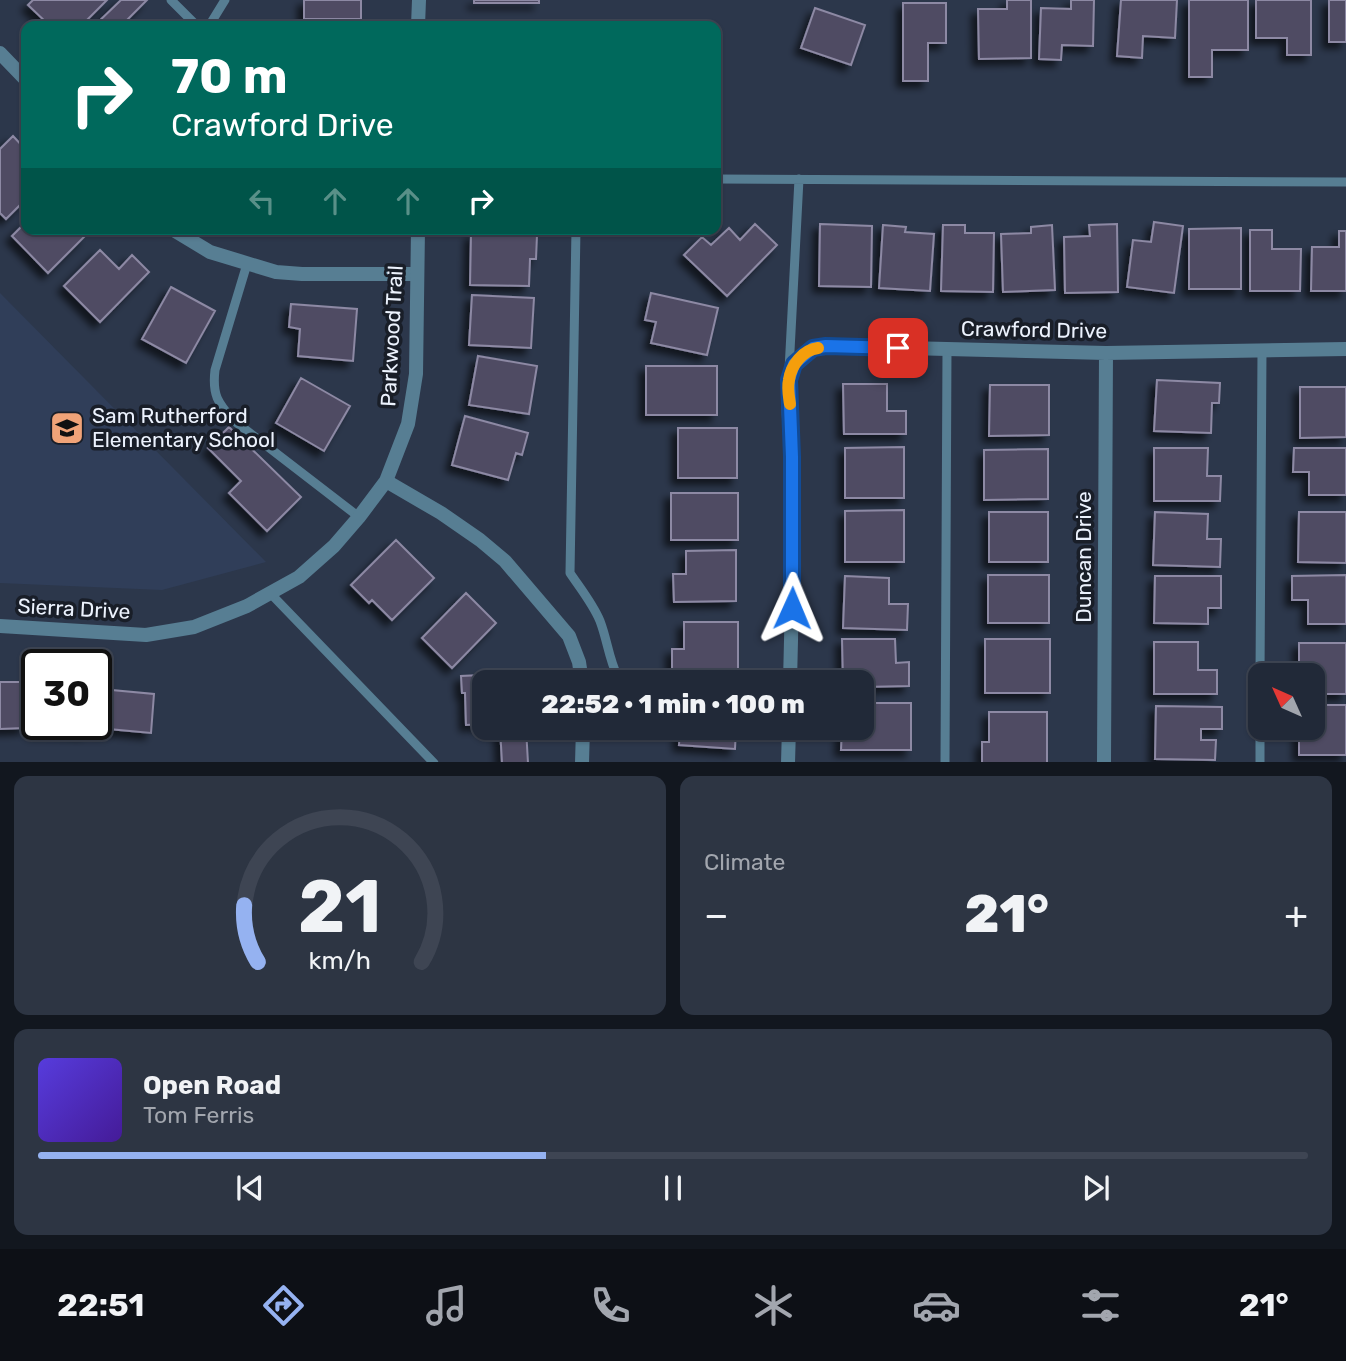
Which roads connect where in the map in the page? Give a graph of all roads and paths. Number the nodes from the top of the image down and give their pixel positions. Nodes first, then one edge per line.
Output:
1 (171, 0) edge
2 (225, 0) edge
3 (419, 0) edge
4 (192, 21) edge
5 (212, 21) edge
6 (418, 21) edge
7 (0, 53) edge
8 (21, 75) edge
9 (721, 179) edge
10 (799, 179) junction
11 (1346, 182) edge
12 (182, 235) edge
13 (418, 235) edge
14 (576, 235) edge
15 (247, 264) junction
16 (417, 274) junction
17 (1346, 348) edge
18 (947, 349) junction
19 (1262, 350) junction
20 (1106, 353) junction
21 (789, 380) junction
22 (386, 481) junction
23 (359, 517) junction
24 (270, 593) junction
25 (0, 626) edge
26 (146, 635) joint
27 (1260, 663) edge
28 (580, 670) edge
29 (614, 670) edge
30 (790, 670) edge
31 (583, 740) edge
32 (789, 740) edge
33 (1259, 740) edge
34 (434, 762) edge
35 (582, 762) edge
36 (788, 762) edge
37 (945, 762) edge
38 (1104, 762) edge
39 (1259, 762) edge

1 - 4 lane
2 - 5 lane
3 - 6 street
7 - 8 street
9 - 10 lane
10 - 11 lane
10 - 21 lane
12 - 15 street
13 - 16 street, Parkwood Trail
14 - 29 lane
15 - 16 street
15 - 23 lane
16 - 22 street, Parkwood Trail
17 - 19 street, Crawford Drive
18 - 20 street, Crawford Drive
18 - 21 street, Crawford Drive
18 - 37 lane
19 - 20 street, Crawford Drive
19 - 27 lane
20 - 38 street, Duncan Drive
21 - 30 street
22 - 23 street, Parkwood Trail
22 - 28 street
23 - 24 street, Parkwood Trail
24 - 26 street, Parkwood Trail
24 - 34 lane
25 - 26 street, Sierra Drive
31 - 35 street
32 - 36 street
33 - 39 lane

